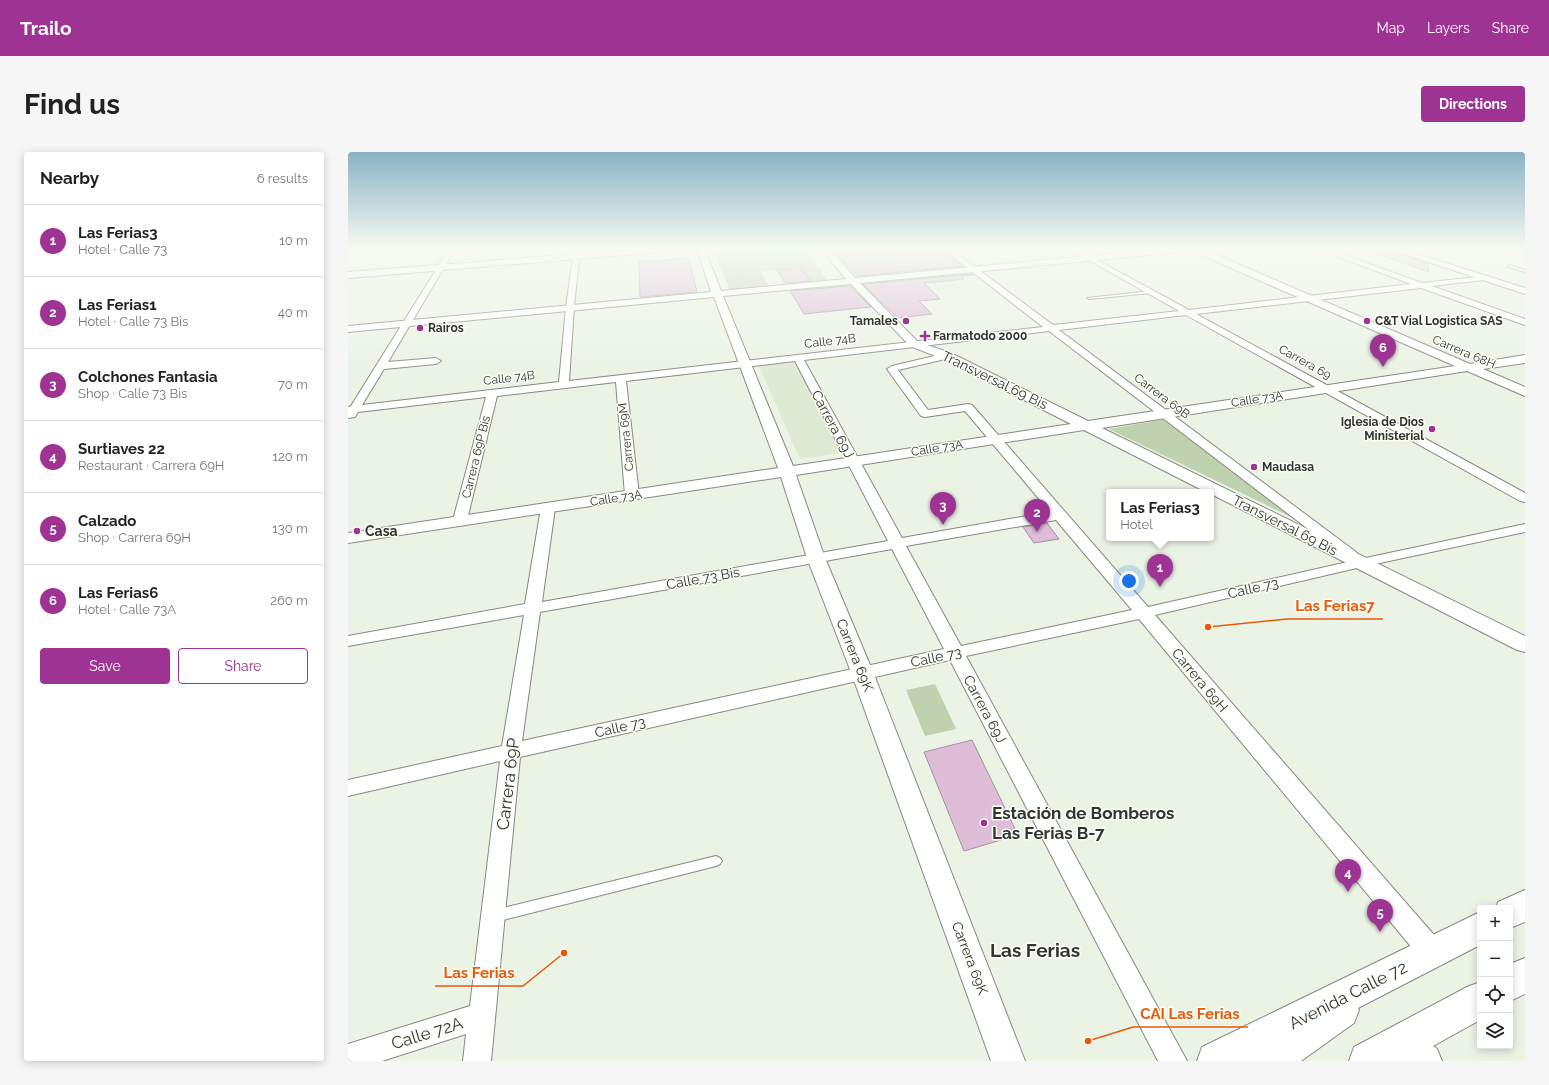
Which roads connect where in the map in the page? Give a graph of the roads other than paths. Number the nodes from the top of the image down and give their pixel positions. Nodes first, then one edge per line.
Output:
1 (427, 291) edge
2 (572, 291) edge
3 (692, 291) edge
4 (726, 291) edge
5 (863, 291) edge
6 (1002, 291) edge
7 (1293, 291) edge
8 (1365, 291) edge
9 (1439, 291) edge
10 (1151, 292) joint
11 (1089, 298) dead end
12 (1308, 298) junction
13 (570, 308) junction
14 (1188, 312) junction
15 (1525, 322) edge
16 (407, 323) junction
17 (1051, 328) junction
18 (348, 329) edge
19 (914, 344) junction
20 (947, 356) junction
21 (798, 358) junction
22 (1525, 359) edge
23 (436, 361) dead end
24 (927, 361) junction
25 (746, 364) junction
26 (381, 366) junction
27 (1467, 367) junction
28 (621, 378) junction
29 (564, 385) junction
30 (1328, 389) junction
31 (1525, 392) edge
32 (492, 393) junction
33 (351, 410) edge
34 (1164, 414) junction
35 (348, 421) edge
36 (1086, 426) junction
37 (995, 439) junction
38 (853, 461) junction
39 (787, 471) junction
40 (1212, 489) edge
41 (1214, 490) edge
42 (632, 495) junction
43 (1525, 498) edge
44 (548, 508) junction
45 (1059, 515) junction
46 (460, 520) junction
47 (1525, 528) edge
48 (348, 538) edge
49 (896, 543) junction
50 (816, 558) junction
51 (1361, 563) junction
52 (532, 609) junction
53 (1143, 613) junction
54 (348, 641) edge
55 (1525, 645) edge
56 (955, 653) junction
57 (862, 672) junction
58 (511, 752) junction
59 (348, 788) edge
60 (716, 861) dead end
61 (1525, 905) edge
62 (1513, 911) edge
63 (494, 916) junction
64 (1477, 930) edge
65 (1432, 952) junction
66 (1401, 968) junction
67 (1525, 975) edge
68 (1513, 981) edge
69 (1477, 1002) edge
70 (482, 1016) junction
71 (1414, 1051) edge
72 (348, 1058) edge
73 (477, 1061) edge
74 (1008, 1061) edge
75 (1172, 1061) edge
76 (1216, 1061) edge
77 (1269, 1061) edge
78 (1368, 1061) edge

1 - 16 street
2 - 13 street
3 - 13 street
4 - 25 street, Carrera 69K
5 - 19 street
6 - 17 street, Carrera 69B
7 - 12 street, Carrera 68H
8 - 12 street, Calle 74B
9 - 15 street
10 - 11 lane
10 - 14 street, Carrera 69
12 - 14 street, Calle 74B
12 - 27 street, Carrera 68H
13 - 16 street
13 - 29 street
14 - 17 street, Calle 74B
14 - 30 street, Carrera 69
16 - 18 street
16 - 26 street
17 - 19 street, Calle 74B
17 - 34 street, Carrera 69B
19 - 20 street, Transversal 69 Bis
19 - 21 street, Calle 74B
19 - 24 street
20 - 24 street
20 - 36 street, Transversal 69 Bis
21 - 25 street, Calle 74B
21 - 38 street, Carrera 69J
22 - 27 street, Calle 73A
23 - 26 street
24 - 37 street, Carrera 69H
25 - 28 street, Calle 74B
25 - 39 street, Carrera 69K
26 - 33 street
27 - 30 street, Calle 73A
27 - 31 street, Carrera 68H
28 - 29 street, Calle 74B
28 - 42 street, Carrera 69M
29 - 32 street, Calle 74B
30 - 34 street, Calle 73A
30 - 43 street, Carrera 69
32 - 33 street, Calle 74B
32 - 46 street, Carrera 69P Bis
33 - 35 street
34 - 36 street, Calle 73A
34 - 51 street, Carrera 69B
36 - 37 street, Calle 73A
36 - 40 street, Transversal 69 Bis
37 - 38 street, Calle 73A
37 - 45 street, Carrera 69H
38 - 39 street, Calle 73A
38 - 49 street, Carrera 69J
39 - 42 street, Calle 73A
39 - 50 street, Carrera 69K
41 - 51 street, Transversal 69 Bis
42 - 44 street, Calle 73A
44 - 46 street, Calle 73A
44 - 52 street, Carrera 69P
45 - 49 street, Calle 73 Bis
45 - 53 street, Carrera 69H
46 - 48 street, Calle 73A
47 - 51 street, Calle 73
49 - 50 street, Calle 73 Bis
49 - 56 street, Carrera 69J
50 - 52 street, Calle 73 Bis
50 - 57 street, Carrera 69K
51 - 53 street, Calle 73
51 - 55 street, Transversal 69 Bis
52 - 54 street, Calle 73 Bis
52 - 58 street, Carrera 69P
53 - 56 street, Calle 73
53 - 65 street, Carrera 69H
56 - 57 street, Calle 73
56 - 75 street, Carrera 69J
57 - 58 street, Calle 73
57 - 74 street, Carrera 69K
58 - 59 street, Calle 73
58 - 63 street, Carrera 69P
60 - 63 lane
61 - 62 main road
63 - 70 street, Carrera 69P
64 - 65 main road, Avenida Calle 72
65 - 66 main road, Avenida Calle 72
66 - 76 main road, Avenida Calle 72
66 - 77 main road
67 - 68 main road
69 - 71 main road
70 - 72 street, Calle 72A
70 - 73 street, Carrera 69P
71 - 78 main road

